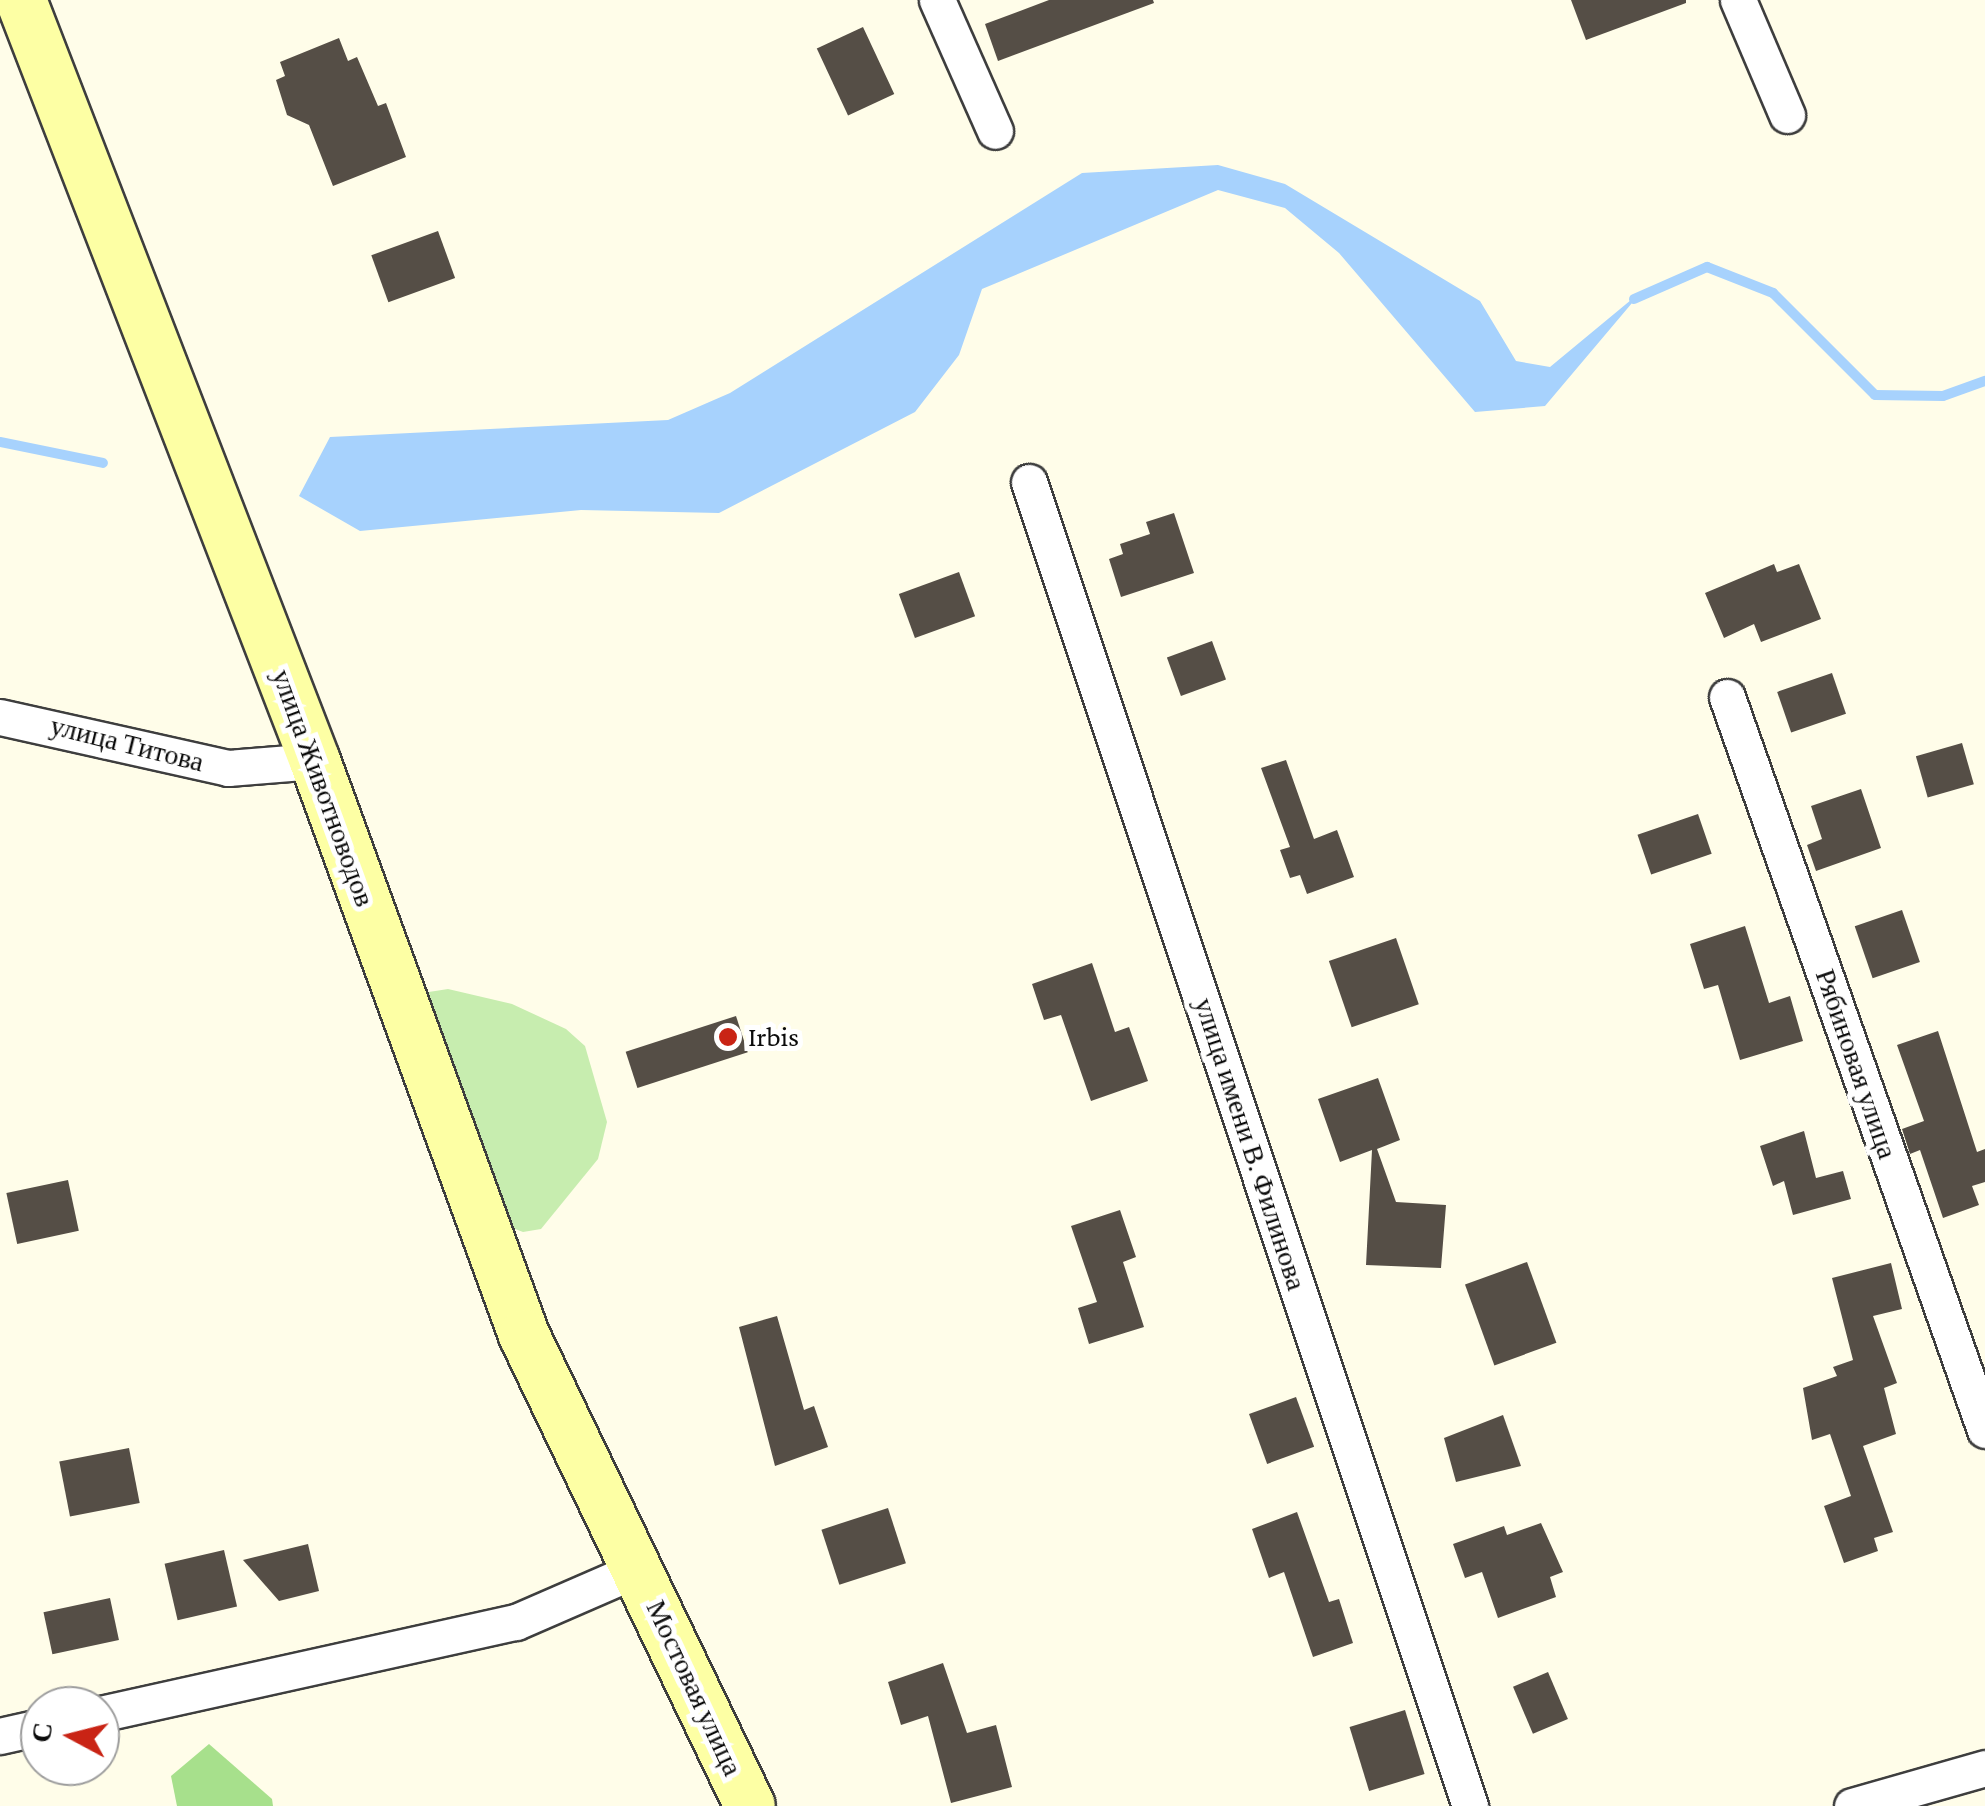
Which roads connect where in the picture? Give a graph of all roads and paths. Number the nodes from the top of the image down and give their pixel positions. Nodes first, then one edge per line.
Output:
1 (20, 0) edge
2 (937, 0) edge
3 (1738, 0) edge
4 (1787, 115) dead end
5 (995, 131) dead end
6 (1029, 482) dead end
7 (1728, 698) dead end
8 (0, 716) edge
9 (314, 761) junction
10 (1985, 1430) edge
11 (638, 1569) junction
12 (120, 1710) edge
13 (1985, 1768) edge
14 (750, 1806) edge
15 (1470, 1806) edge
16 (1852, 1806) edge

1 - 9 main road, улица Животноводов
2 - 5 street
3 - 4 street
6 - 15 street, улица имени В. Филинова
7 - 10 street, Рябиновая улица
8 - 9 street, улица Титова
9 - 11 main road, улица Животноводов
11 - 12 street
11 - 14 main road, Мостовая улица
13 - 16 street

